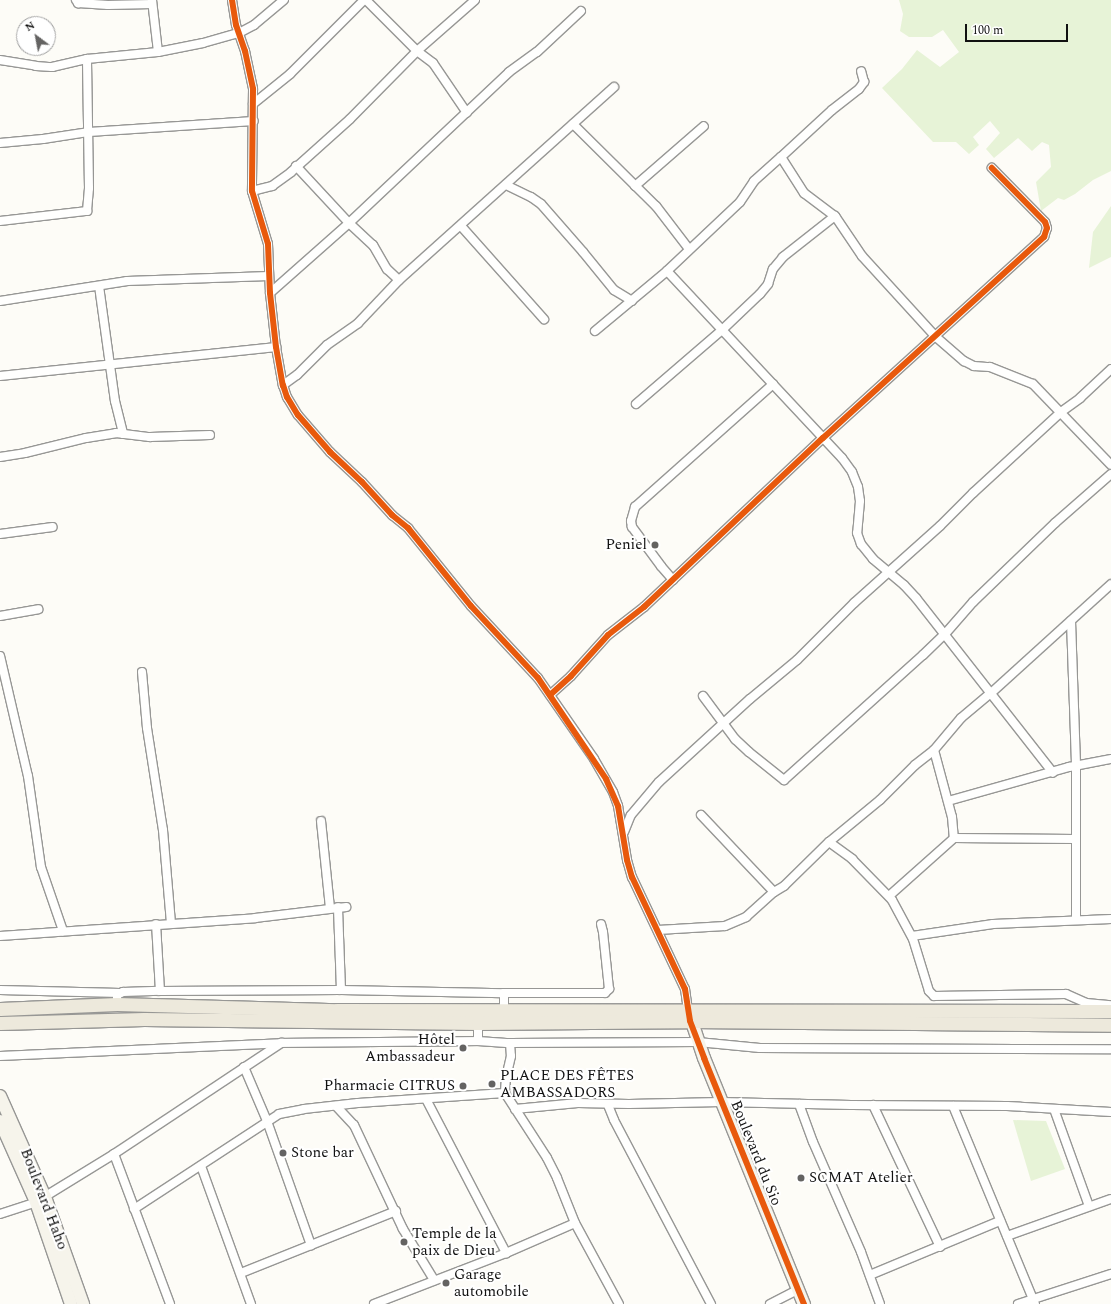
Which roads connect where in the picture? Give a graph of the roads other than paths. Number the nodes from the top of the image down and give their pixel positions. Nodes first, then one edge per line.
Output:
1 (76, 0) edge
2 (232, 0) edge
3 (284, 0) edge
4 (365, 0) edge
5 (475, 0) edge
6 (152, 2) edge
7 (581, 11) dead end
8 (239, 33) junction
9 (417, 51) junction
10 (158, 52) junction
11 (0, 57) edge
12 (87, 59) junction
13 (861, 71) dead end
14 (614, 87) dead end
15 (253, 104) junction
16 (467, 113) junction
17 (254, 121) junction
18 (573, 124) junction
19 (704, 126) dead end
20 (89, 132) junction
21 (0, 143) edge
22 (781, 157) junction
23 (296, 166) junction
24 (992, 168) dead end
25 (506, 185) junction
26 (635, 186) junction
27 (252, 191) junction
28 (835, 216) junction
29 (0, 221) edge
30 (349, 223) junction
31 (461, 226) junction
32 (689, 250) junction
33 (667, 271) junction
34 (269, 276) junction
35 (399, 280) junction
36 (99, 286) junction
37 (270, 293) junction
38 (632, 300) junction
39 (0, 301) edge
40 (544, 319) dead end
41 (722, 330) junction
42 (595, 331) dead end
43 (936, 337) junction
44 (276, 347) junction
45 (111, 366) junction
46 (1111, 369) edge
47 (0, 376) edge
48 (772, 384) junction
49 (283, 386) junction
50 (636, 404) dead end
51 (1061, 412) junction
52 (123, 434) junction
53 (210, 436) dead end
54 (823, 438) junction
55 (0, 457) edge
56 (1111, 465) edge
57 (1111, 474) edge
58 (53, 526) dead end
59 (0, 534) edge
60 (889, 573) junction
61 (673, 580) junction
62 (1111, 584) edge
63 (38, 609) dead end
64 (0, 616) edge
65 (1071, 621) junction
66 (945, 634) junction
67 (0, 656) edge
68 (142, 672) dead end
69 (991, 693) junction
70 (550, 695) junction
71 (703, 696) dead end
72 (723, 725) junction
73 (934, 750) junction
74 (1111, 758) edge
75 (1076, 766) junction
76 (1053, 772) junction
77 (948, 801) junction
78 (702, 815) dead end
79 (321, 820) dead end
80 (624, 833) junction
81 (954, 838) junction
82 (1076, 839) junction
83 (829, 842) junction
84 (774, 892) junction
85 (889, 896) junction
86 (330, 908) junction
87 (1111, 919) edge
88 (1076, 920) junction
89 (171, 923) junction
90 (156, 924) junction
91 (601, 924) dead end
92 (658, 930) junction
93 (63, 931) junction
94 (0, 936) edge
95 (912, 936) junction
96 (0, 990) edge
97 (341, 990) junction
98 (160, 991) junction
99 (504, 993) junction
100 (118, 998) junction
101 (1111, 1005) edge
102 (1089, 1007) junction
103 (0, 1009) edge
104 (504, 1010) junction
105 (1111, 1011) edge
106 (689, 1015) junction
107 (0, 1023) edge
108 (478, 1023) junction
109 (1111, 1025) edge
110 (478, 1041) junction
111 (698, 1042) junction
112 (280, 1043) junction
113 (510, 1043) junction
114 (1111, 1050) edge
115 (0, 1056) edge
116 (244, 1067) junction
117 (506, 1093) junction
118 (0, 1096) edge
119 (426, 1099) junction
120 (722, 1102) junction
121 (799, 1104) junction
122 (608, 1105) junction
123 (873, 1105) junction
124 (336, 1106) junction
125 (953, 1106) junction
126 (515, 1109) junction
127 (1054, 1109) junction
128 (1111, 1112) edge
129 (0, 1121) edge
130 (267, 1121) junction
131 (114, 1154) junction
132 (26, 1164) junction
133 (201, 1166) junction
134 (40, 1199) junction
135 (1111, 1199) edge
136 (1089, 1206) junction
137 (134, 1209) junction
138 (396, 1211) junction
139 (0, 1214) edge
140 (1000, 1221) junction
141 (575, 1223) junction
142 (1007, 1236) junction
143 (311, 1245) junction
144 (940, 1247) junction
145 (506, 1253) junction
146 (241, 1273) junction
147 (1111, 1274) edge
148 (870, 1275) junction
149 (434, 1280) junction
150 (798, 1290) junction
151 (1034, 1302) edge
152 (70, 1304) edge
153 (83, 1304) edge
154 (170, 1304) edge
155 (251, 1304) edge
156 (374, 1304) edge
157 (619, 1304) edge
158 (711, 1304) edge
159 (770, 1304) edge
160 (804, 1304) edge
161 (880, 1304) edge
162 (1018, 1304) edge

1 - 6 street
2 - 8 street
3 - 8 street
4 - 9 street
4 - 15 street
5 - 9 street
6 - 10 street
7 - 16 street
8 - 10 street
8 - 15 street
9 - 16 street
9 - 23 street
10 - 12 street
11 - 12 street
12 - 20 street
13 - 22 street
14 - 18 street
15 - 17 street
16 - 30 street
17 - 20 street
17 - 27 street
18 - 25 street
18 - 26 street
19 - 26 street
20 - 21 street
20 - 29 street
22 - 28 street
22 - 32 street
23 - 27 street
23 - 30 street
24 - 43 street
25 - 31 street
25 - 38 street
26 - 32 street
27 - 34 street
28 - 41 street
28 - 43 street
30 - 35 street
30 - 37 street
31 - 35 street
31 - 40 street
32 - 33 street
33 - 38 street
33 - 41 street
34 - 36 street
34 - 37 street
35 - 49 street
36 - 39 street
36 - 45 street
37 - 44 street
38 - 42 street
41 - 48 street
41 - 50 street
43 - 51 street
43 - 54 street
44 - 45 street
44 - 49 street
45 - 47 street
45 - 52 street
46 - 51 street
48 - 54 street
48 - 61 street
49 - 70 street
51 - 56 street
51 - 60 street
52 - 53 street
52 - 55 street
54 - 60 street
54 - 61 street
57 - 66 street
58 - 59 street
60 - 66 street
60 - 72 street
61 - 70 street
62 - 65 street
63 - 64 street
65 - 69 street
65 - 75 street
66 - 69 street
66 - 72 street
67 - 93 street
68 - 89 street
69 - 73 street
69 - 76 street
70 - 80 street
71 - 72 street
72 - 80 street
73 - 77 street
73 - 83 street
74 - 75 street
75 - 76 street
75 - 82 street
76 - 77 street
77 - 81 street
78 - 84 street
79 - 86 street
80 - 92 street
81 - 82 street
81 - 85 street
82 - 88 street
83 - 84 street
83 - 85 street
84 - 92 street
85 - 95 street
86 - 89 street
86 - 97 street
87 - 88 street
88 - 95 street
89 - 90 street
90 - 93 street
90 - 98 street
91 - 99 street
92 - 106 street
93 - 94 street
95 - 102 street
96 - 100 street
97 - 98 street
97 - 99 street
98 - 100 street
99 - 104 street
100 - 103 main road
100 - 104 main road
101 - 102 street
102 - 105 main road
102 - 106 main road
104 - 106 main road
106 - 108 main road
106 - 109 main road
106 - 111 main road, Boulevard du Sio
107 - 108 main road
108 - 110 street
110 - 112 street
110 - 113 street
111 - 113 street
111 - 114 street
111 - 120 main road, Boulevard du Sio
112 - 115 street
112 - 116 street
113 - 117 street
116 - 130 street
116 - 131 street
117 - 119 street
117 - 126 street
118 - 132 main road, Boulevard Haho
119 - 124 street
119 - 145 street
120 - 121 street
120 - 122 street
120 - 150 main road, Boulevard du Sio
121 - 123 street
121 - 148 street
122 - 126 street
122 - 158 street
123 - 125 street
123 - 144 street
124 - 130 street
124 - 138 street
125 - 127 street
125 - 140 street
126 - 141 street
127 - 128 street
127 - 136 street
129 - 132 main road, Boulevard Haho
130 - 133 street
130 - 143 street
131 - 134 street
131 - 137 street
132 - 134 main road, Boulevard Haho
133 - 137 street
133 - 146 street
134 - 139 street
134 - 152 main road, Boulevard Haho
134 - 153 main road, Boulevard Haho
135 - 136 street
136 - 142 street
137 - 154 street
138 - 143 street
138 - 149 street
140 - 142 street
140 - 144 street
141 - 145 street
141 - 157 street
142 - 151 street
143 - 146 street
144 - 148 street
145 - 149 street
146 - 155 street
147 - 151 street
148 - 161 street
149 - 156 street
150 - 159 street
150 - 160 main road, Boulevard du Sio
151 - 162 street

